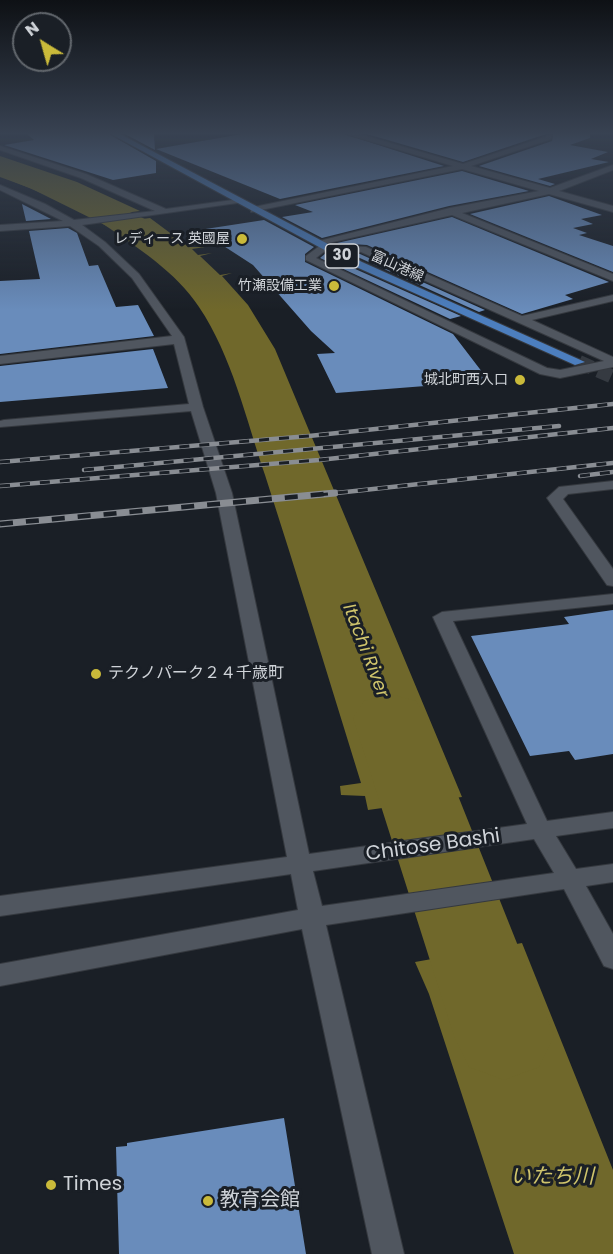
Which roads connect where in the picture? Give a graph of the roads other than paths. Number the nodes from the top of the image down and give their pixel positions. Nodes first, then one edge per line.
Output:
1 (11, 193) edge
2 (120, 193) edge
3 (222, 193) edge
4 (337, 193) edge
5 (542, 193) edge
6 (562, 193) edge
7 (240, 202) junction
8 (613, 209) edge
9 (254, 210) junction
10 (450, 211) junction
11 (161, 212) junction
12 (71, 224) junction
13 (0, 228) edge
14 (320, 245) junction
15 (613, 278) edge
16 (613, 298) edge
17 (519, 320) junction
18 (178, 337) junction
19 (0, 360) edge
20 (579, 362) tunnel mouth
21 (613, 362) edge
22 (196, 407) junction
23 (4, 424) dead end
24 (613, 485) edge
25 (613, 581) edge
26 (613, 599) edge
27 (613, 820) edge
28 (541, 831) junction
29 (300, 865) junction
30 (613, 873) edge
31 (570, 879) junction
32 (0, 906) edge
33 (312, 917) junction
34 (613, 959) edge
35 (0, 975) edge
36 (388, 1254) edge

1 - 12 street
2 - 11 street
3 - 7 main road, 富山港線 / 30
4 - 9 street
5 - 10 street
6 - 8 street
7 - 9 main road, 富山港線 / 30
7 - 11 street
9 - 14 main road, 富山港線 / 30
10 - 14 street
10 - 15 street
11 - 12 street
12 - 13 street
12 - 18 street
14 - 17 street
14 - 20 main road, 富山港線 / 30
14 - 21 street
16 - 17 street
17 - 21 street
18 - 19 street
18 - 22 street
22 - 23 street
22 - 29 street
24 - 25 street
26 - 28 street
27 - 28 street, Chitose Bashi
28 - 29 street, Chitose Bashi
28 - 31 street
29 - 32 street, Chitose Bashi
29 - 33 street
30 - 31 street
31 - 33 street
31 - 34 street
33 - 35 street
33 - 36 street

